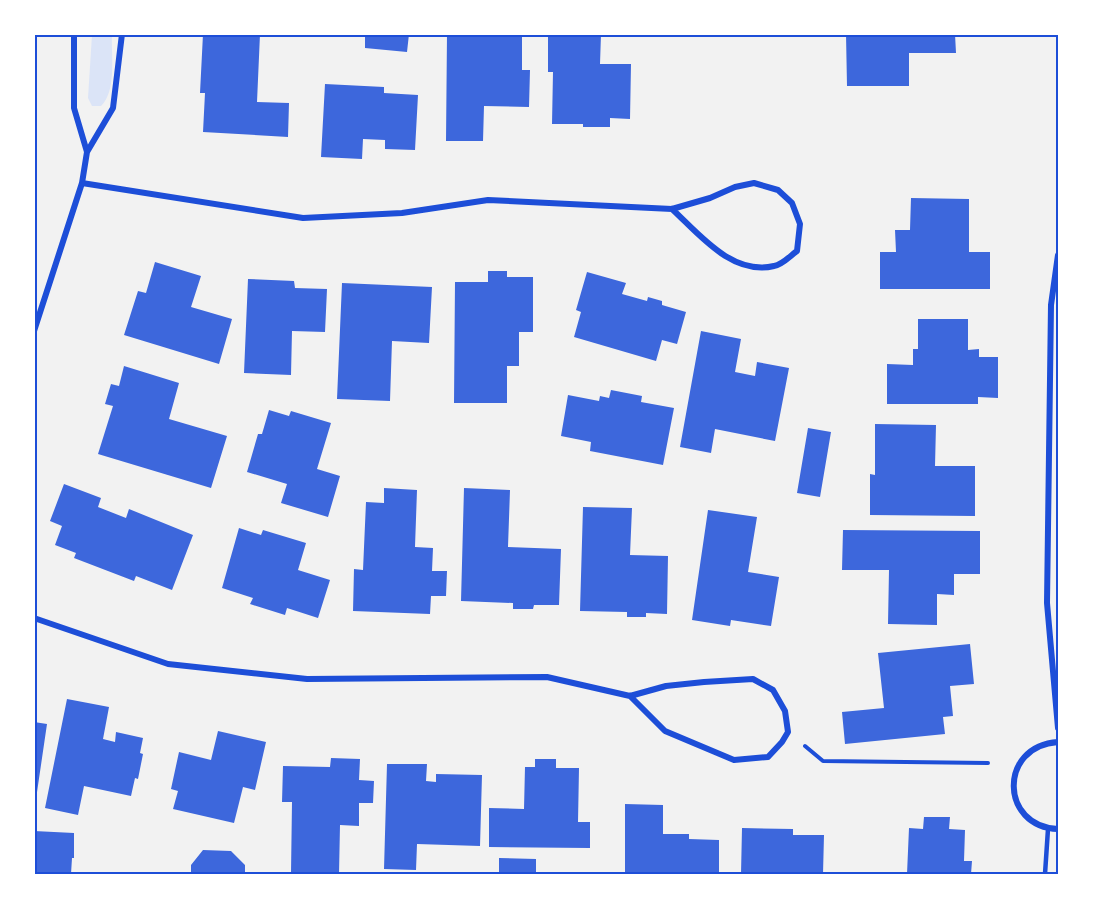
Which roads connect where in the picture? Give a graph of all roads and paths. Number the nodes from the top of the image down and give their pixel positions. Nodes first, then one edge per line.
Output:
1 (74, 34) edge
2 (122, 34) edge
3 (87, 152) junction
4 (82, 183) junction
5 (672, 209) junction
6 (1059, 255) edge
7 (34, 331) edge
8 (34, 618) edge
9 (630, 696) junction
10 (1059, 728) edge
11 (788, 732) junction
12 (1059, 742) edge
13 (988, 763) dead end
14 (1048, 828) junction
15 (1059, 829) edge
16 (1045, 874) edge

1 - 3 street
2 - 3 street
3 - 4 street
4 - 5 street
4 - 7 street
5 - 5 street
6 - 10 street
8 - 9 street
9 - 11 street
9 - 11 street
11 - 13 path
12 - 14 street
14 - 15 street
14 - 16 lane

